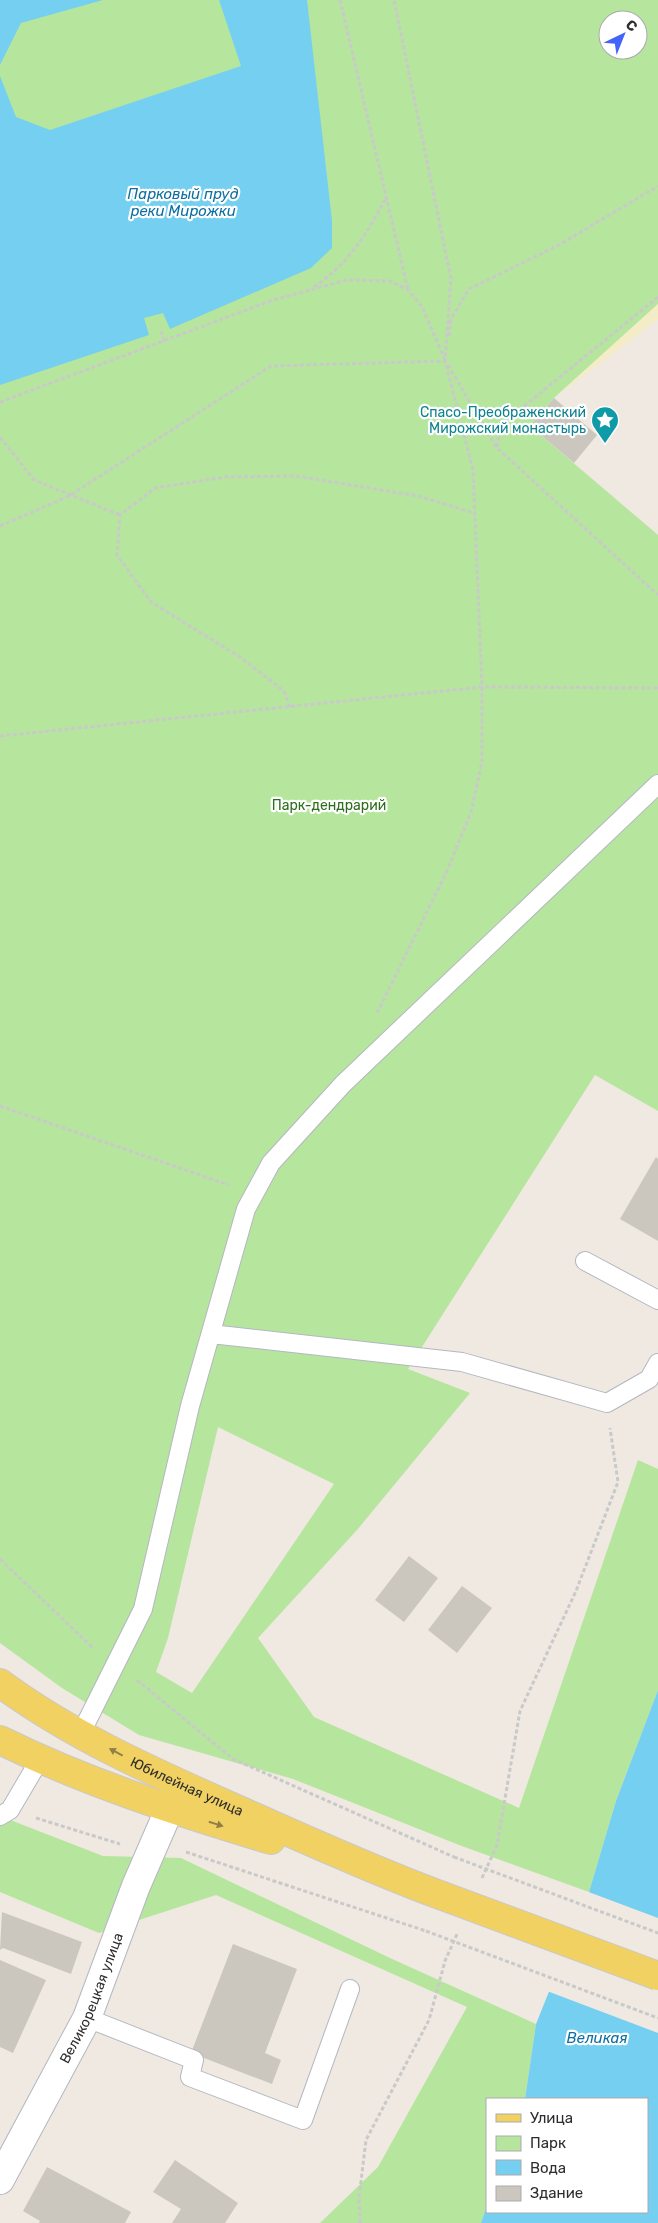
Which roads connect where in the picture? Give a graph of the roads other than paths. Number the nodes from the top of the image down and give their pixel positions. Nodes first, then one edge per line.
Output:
1 (658, 784) edge
2 (585, 1261) dead end
3 (658, 1300) edge
4 (211, 1334) junction
5 (658, 1363) edge
6 (0, 1683) edge
7 (81, 1734) junction
8 (0, 1740) edge
9 (40, 1759) junction
10 (169, 1810) junction
11 (5, 1813) edge
12 (383, 1874) junction
13 (658, 1976) edge
14 (350, 1990) dead end
15 (86, 2018) junction
16 (0, 2180) edge

1 - 4 lane
2 - 3 lane
4 - 5 lane
4 - 7 lane
6 - 7 main road, Юбилейная улица
12 -> 7 main road, Юбилейная улица
8 - 9 main road, Юбилейная улица
9 - 10 main road, Юбилейная улица
9 - 11 lane
10 -> 12 main road, Юбилейная улица
10 - 15 street, Великорецкая улица
12 - 13 main road, Юбилейная улица, bridge
14 - 15 lane
15 - 16 street, Великорецкая улица

